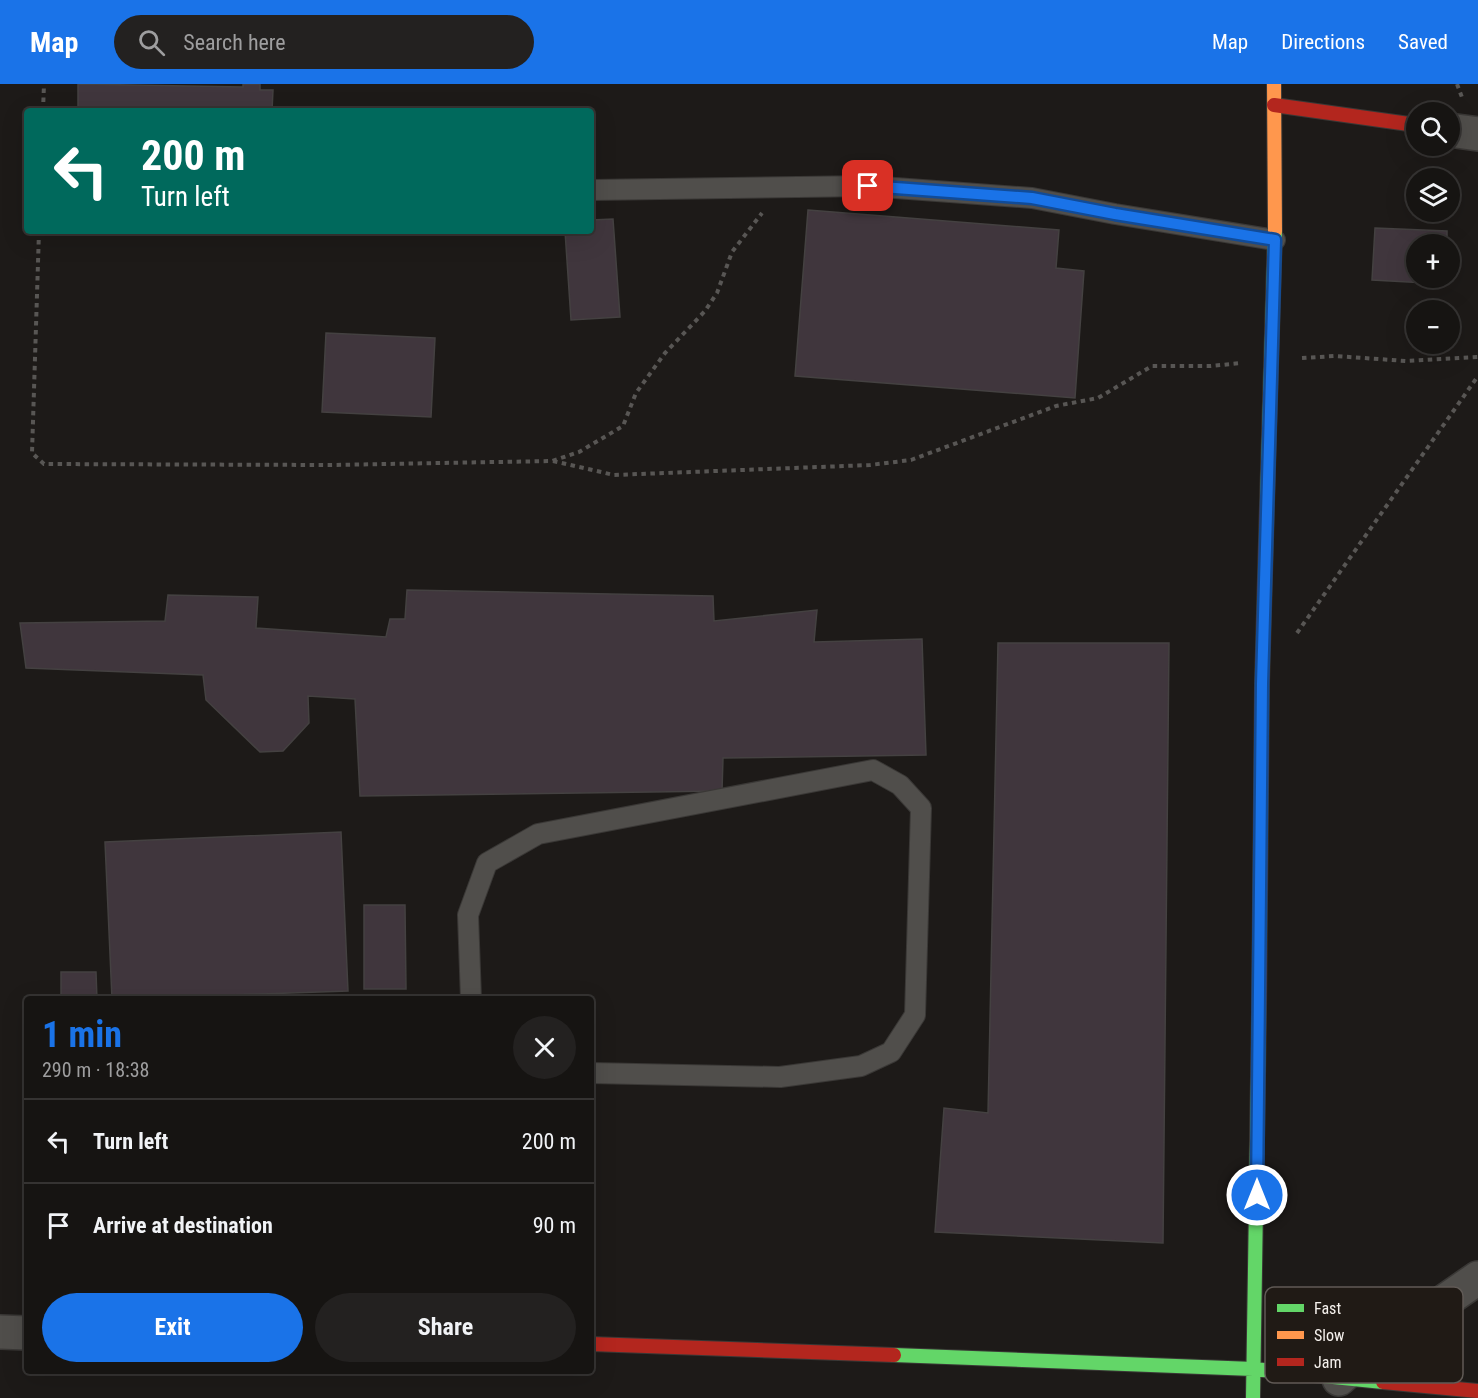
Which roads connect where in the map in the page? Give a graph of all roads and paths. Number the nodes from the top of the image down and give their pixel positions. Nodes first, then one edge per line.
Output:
1 (44, 84) edge
2 (1274, 84) edge
3 (1274, 105) junction
4 (43, 108) edge
5 (1406, 124) edge
6 (1460, 132) edge
7 (1478, 134) edge
8 (782, 187) junction
9 (594, 190) edge
10 (39, 234) edge
11 (1275, 240) junction
12 (1478, 357) edge
13 (1273, 360) junction
14 (1478, 376) edge
15 (552, 461) junction
16 (1295, 636) dead end
17 (471, 996) edge
18 (594, 1073) edge
19 (1478, 1278) edge
20 (1463, 1288) edge
21 (0, 1332) edge
22 (24, 1333) edge
23 (594, 1344) edge
24 (1253, 1369) junction
25 (1265, 1370) edge
26 (1385, 1383) edge
27 (1478, 1391) edge
28 (1252, 1398) edge

1 - 4 path
2 - 3 street
3 - 5 street
3 - 11 street
6 - 7 street
8 - 9 lane
8 - 11 lane
8 - 15 path
10 - 15 path
11 - 13 street
12 - 13 path
13 - 15 path
13 - 24 street
14 - 16 path
17 - 18 lane
19 - 20 street
21 - 22 street
23 - 24 street
24 - 25 street
24 - 28 street
26 - 27 street

